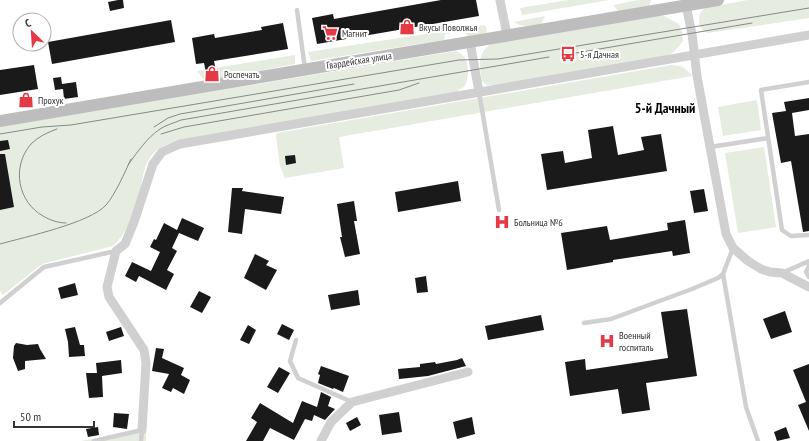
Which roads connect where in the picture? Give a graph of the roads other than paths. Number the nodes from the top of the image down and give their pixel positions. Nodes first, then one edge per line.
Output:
1 (500, 0) edge
2 (718, 0) edge
3 (686, 5) junction
4 (297, 10) dead end
5 (507, 35) junction
6 (809, 35) edge
7 (470, 42) junction
8 (694, 55) junction
9 (305, 69) junction
10 (809, 82) edge
11 (479, 92) junction
12 (0, 121) edge
13 (768, 138) junction
14 (710, 147) junction
15 (499, 210) dead end
16 (809, 235) edge
17 (733, 248) junction
18 (116, 251) junction
19 (809, 261) edge
20 (809, 266) edge
21 (782, 272) junction
22 (723, 274) junction
23 (809, 277) edge
24 (809, 287) edge
25 (0, 303) edge
26 (584, 323) dead end
27 (296, 340) dead end
28 (468, 372) dead end
29 (352, 402) junction
30 (142, 430) junction
31 (94, 441) edge
32 (141, 441) edge
33 (321, 441) edge
34 (758, 441) edge

1 - 5 street
2 - 3 street, Гвардейская улица
3 - 5 street, Гвардейская улица
3 - 8 street
4 - 9 lane
5 - 7 street, Гвардейская улица
6 - 8 street
7 - 9 street, Гвардейская улица
7 - 11 street
8 - 11 street
8 - 14 street
9 - 12 street, Гвардейская улица
10 - 13 lane
11 - 15 lane
11 - 18 street
13 - 14 lane
13 - 16 lane
14 - 17 street
17 - 21 street
17 - 22 lane
18 - 25 lane
18 - 30 street
19 - 21 lane
20 - 23 lane
21 - 24 street
22 - 26 lane
22 - 34 lane
27 - 29 lane
28 - 29 street
29 - 33 street
30 - 31 lane
30 - 32 lane

